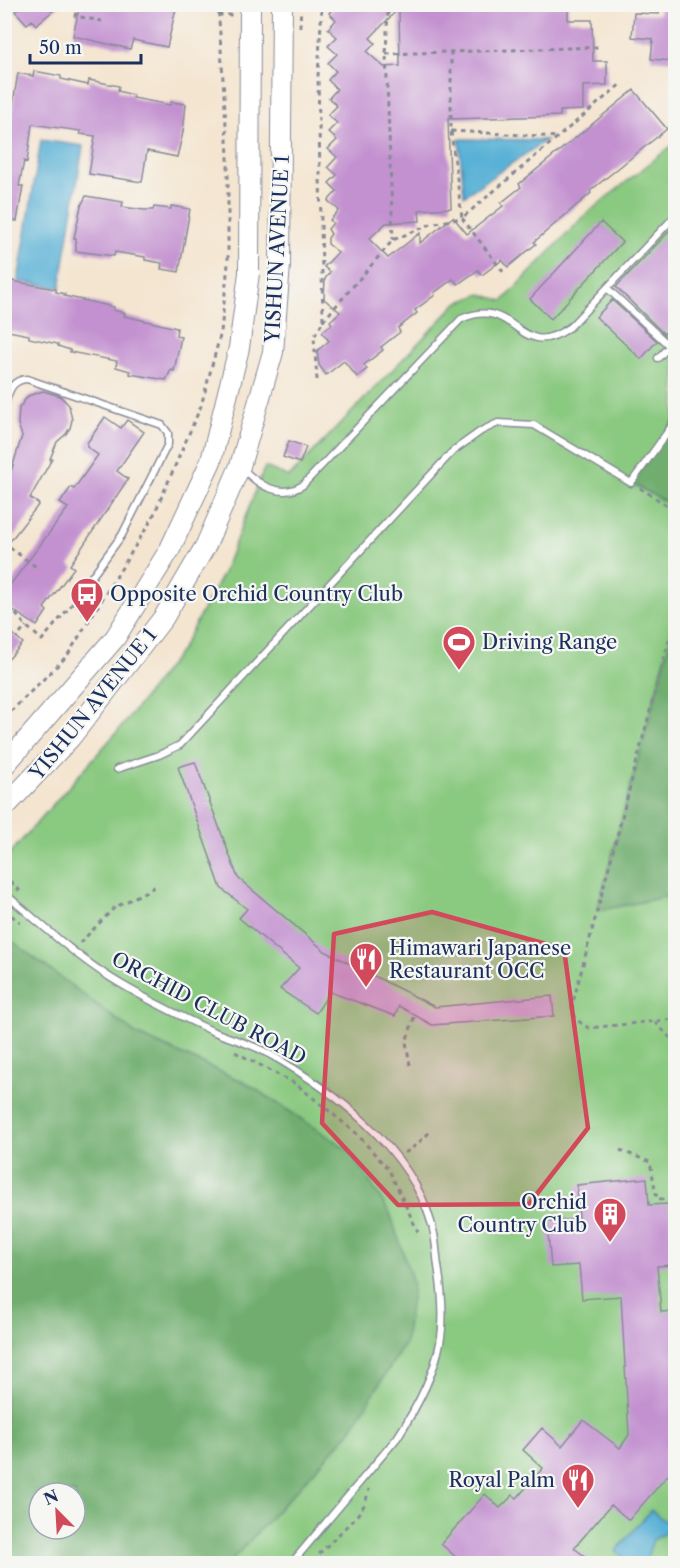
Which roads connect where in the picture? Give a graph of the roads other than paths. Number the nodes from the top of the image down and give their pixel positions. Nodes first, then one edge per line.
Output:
1 (250, 4) edge
2 (282, 4) edge
3 (675, 215) edge
4 (607, 288) junction
5 (675, 339) edge
6 (669, 346) junction
7 (675, 352) edge
8 (658, 358) dead end
9 (4, 407) edge
10 (675, 420) edge
11 (240, 466) junction
12 (85, 586) dead end
13 (4, 766) edge
14 (117, 769) dead end
15 (4, 808) edge
16 (4, 893) edge
17 (291, 1563) edge

1 - 13 main road, YISHUN AVENUE 1
2 - 11 main road, YISHUN AVENUE 1
3 - 4 lane
4 - 6 lane
4 - 11 lane
5 - 6 lane
6 - 7 lane
6 - 8 lane
9 - 12 lane
10 - 14 lane
11 - 15 main road, YISHUN AVENUE 1
16 - 17 lane, ORCHID CLUB ROAD

